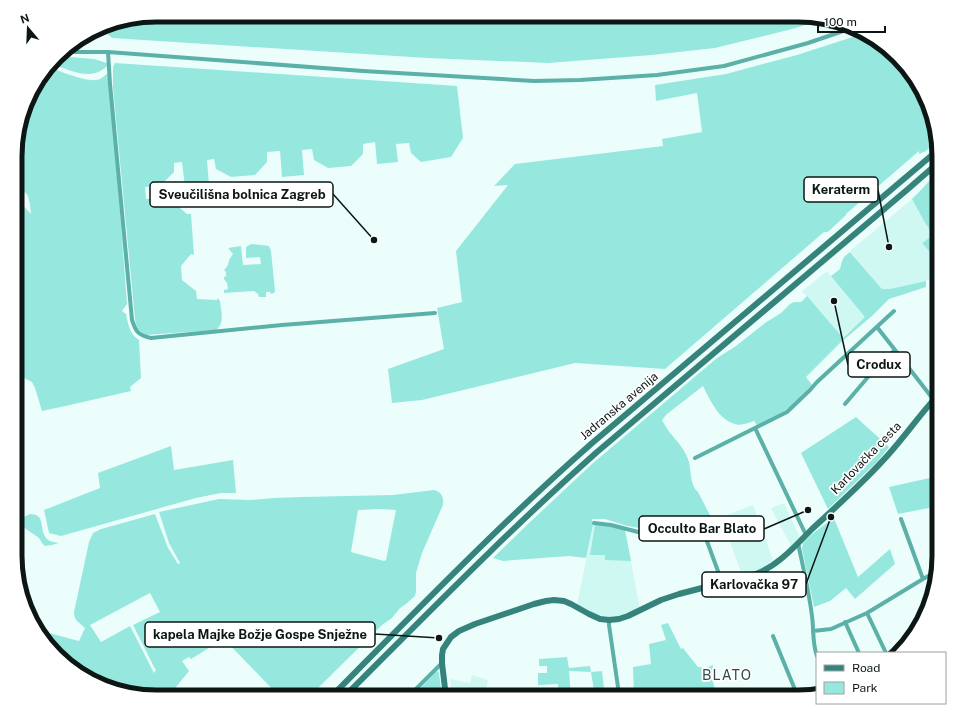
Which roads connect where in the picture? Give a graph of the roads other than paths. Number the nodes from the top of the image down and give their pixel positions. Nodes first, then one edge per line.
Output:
1 (846, 31) edge
2 (71, 52) edge
3 (108, 52) junction
4 (932, 155) edge
5 (932, 168) edge
6 (894, 311) dead end
7 (435, 313) dead end
8 (877, 327) junction
9 (895, 350) junction
10 (932, 398) edge
11 (932, 400) edge
12 (845, 404) dead end
13 (755, 428) junction
14 (695, 458) dead end
15 (900, 519) dead end
16 (594, 523) dead end
17 (806, 535) junction
18 (798, 542) junction
19 (930, 575) edge
20 (923, 579) junction
21 (722, 582) junction
22 (867, 612) junction
23 (609, 620) junction
24 (845, 622) junction
25 (813, 632) junction
26 (773, 636) dead end
27 (859, 652) edge
28 (886, 652) edge
29 (816, 653) edge
30 (442, 663) junction
31 (338, 690) edge
32 (351, 690) edge
33 (415, 690) edge
34 (445, 690) edge
35 (618, 690) edge
36 (795, 690) edge

1 - 3 street
2 - 3 street
3 - 7 street
4 - 31 main road, Jadranska avenija
5 - 32 main road, Jadranska avenija
6 - 8 street
8 - 9 street
8 - 13 street
9 - 10 street
9 - 12 street
11 - 17 main road, Karlovačka cesta
13 - 14 street
13 - 17 street
15 - 20 street
16 - 21 street
17 - 18 main road, Karlovačka cesta
18 - 21 main road, Karlovačka cesta
18 - 25 street
19 - 20 street
20 - 22 street
21 - 23 main road, Karlovačka cesta
22 - 24 street
22 - 28 street
23 - 30 main road, Karlovačka cesta
23 - 35 street
24 - 25 street
24 - 27 street
25 - 29 street
26 - 36 street
30 - 33 street
30 - 34 main road, Karlovačka cesta

